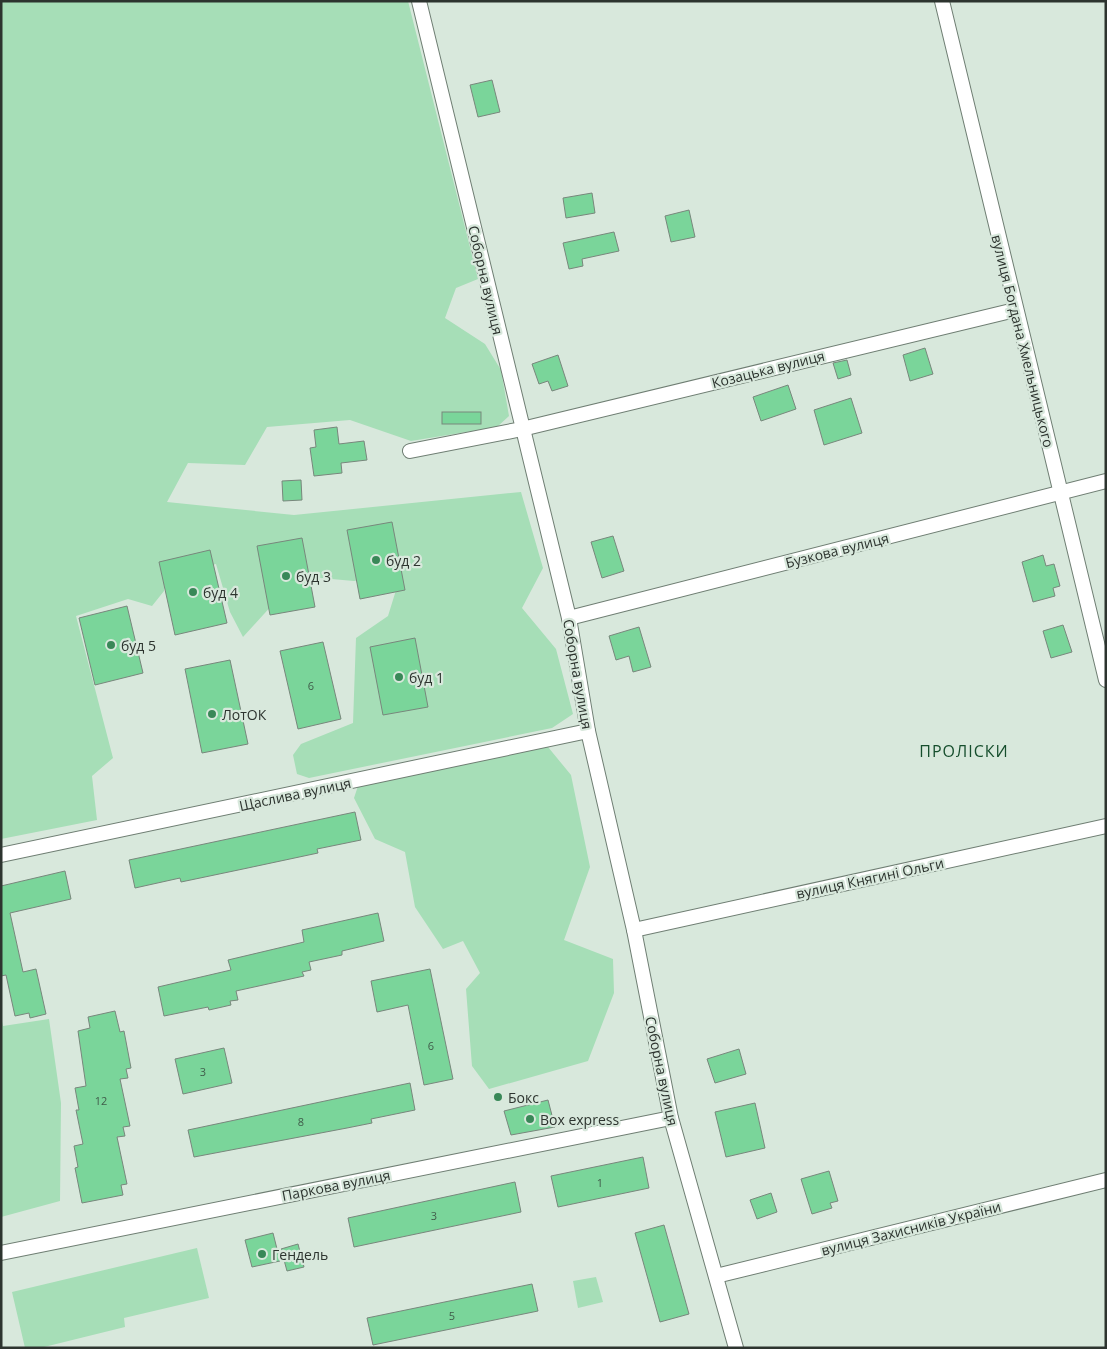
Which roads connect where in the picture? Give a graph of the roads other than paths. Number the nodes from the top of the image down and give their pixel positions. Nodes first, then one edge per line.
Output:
1 (419, 1) edge
2 (942, 1) edge
3 (1015, 310) junction
4 (522, 429) junction
5 (410, 451) dead end
6 (1106, 481) edge
7 (1060, 494) junction
8 (569, 618) junction
9 (1106, 680) edge
10 (588, 731) junction
11 (1106, 826) edge
12 (1, 855) edge
13 (634, 930) junction
14 (670, 1118) junction
15 (1106, 1180) edge
16 (1, 1253) edge
17 (716, 1276) junction
18 (736, 1348) edge

1 - 4 street, Соборна вулиця
2 - 3 street, вулиця Богдана Хмельницького
3 - 4 street, Козацька вулиця
3 - 7 street, вулиця Богдана Хмельницького
4 - 5 street, Козацька вулиця
4 - 8 street, Соборна вулиця
6 - 7 street, Бузкова вулиця
7 - 8 street, Бузкова вулиця
7 - 9 street, вулиця Богдана Хмельницького
8 - 10 street, Соборна вулиця
10 - 12 street, Щаслива вулиця
10 - 13 street, Соборна вулиця
11 - 13 street, вулиця Княгині Ольги
13 - 14 street, Соборна вулиця
14 - 16 street, Паркова вулиця
14 - 17 street, Соборна вулиця
15 - 17 street, вулиця Захисників України
17 - 18 street, Соборна вулиця

